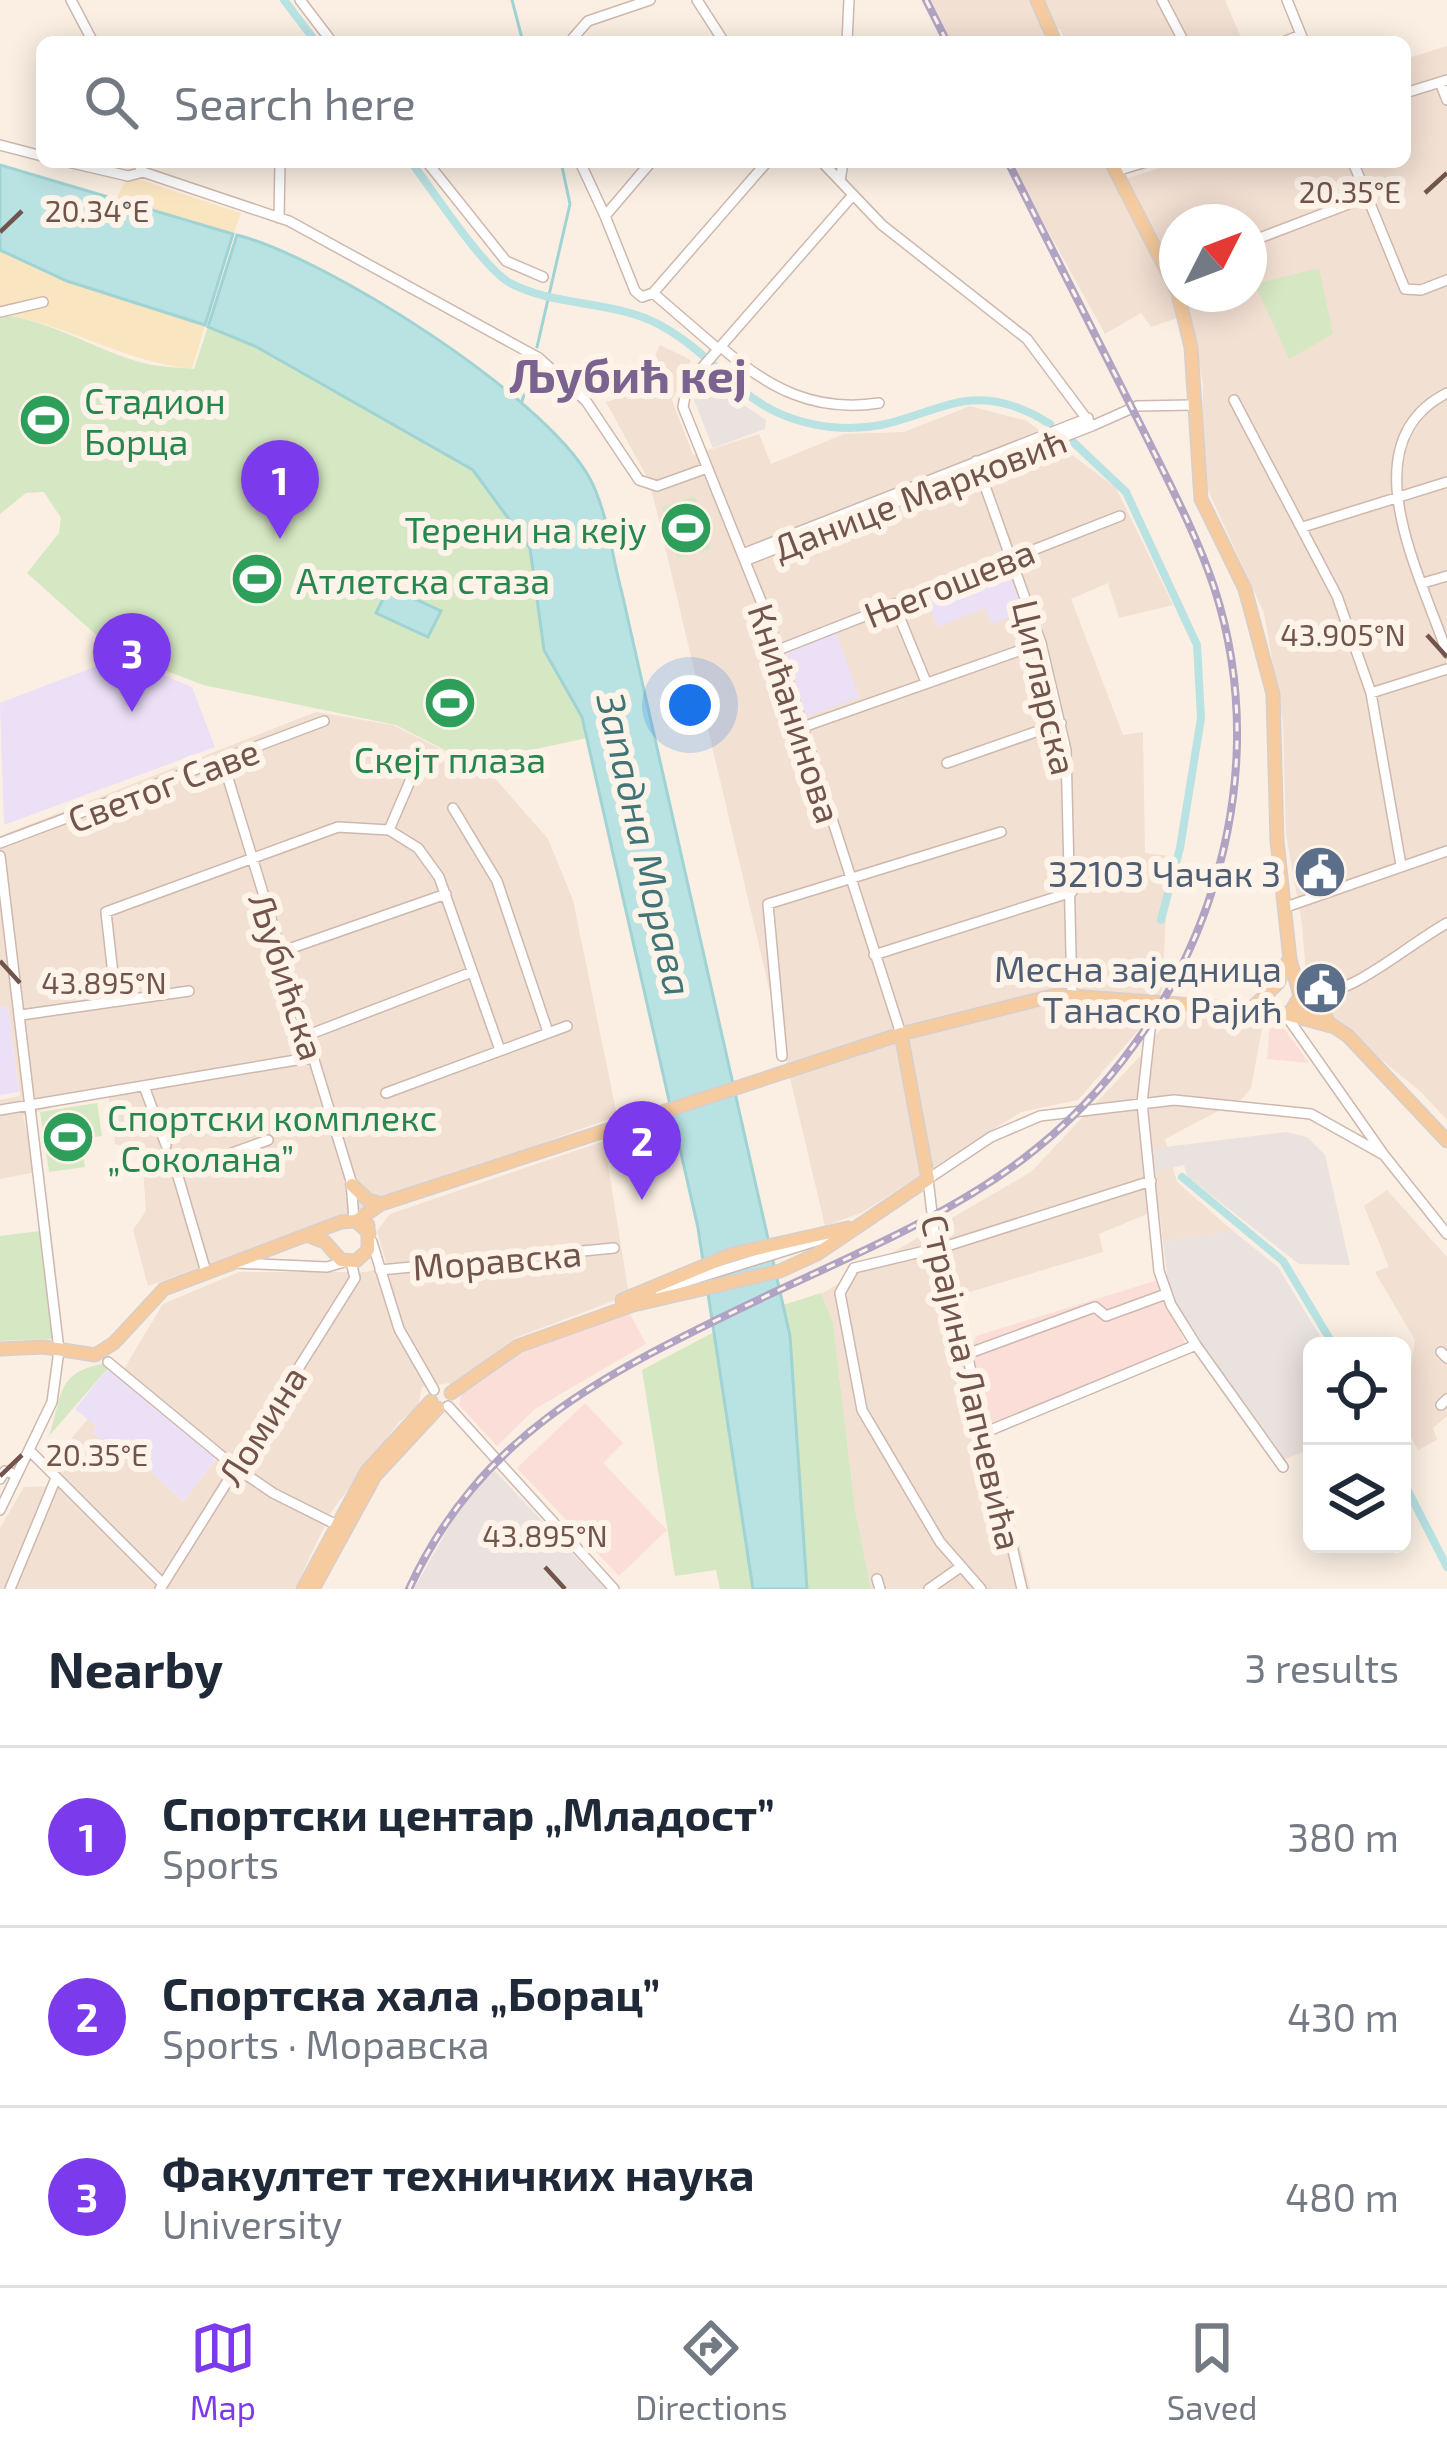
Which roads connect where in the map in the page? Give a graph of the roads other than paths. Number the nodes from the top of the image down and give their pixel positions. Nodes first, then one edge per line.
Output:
1 (71, 0) edge
2 (300, 0) edge
3 (650, 0) edge
4 (697, 0) edge
5 (849, 0) edge
6 (1036, 0) edge
7 (1162, 0) edge
8 (1287, 0) edge
9 (90, 36) edge
10 (327, 36) edge
11 (575, 36) edge
12 (720, 36) edge
13 (847, 36) edge
14 (1052, 36) edge
15 (1181, 36) edge
16 (1301, 36) edge
17 (1443, 81) edge
18 (1411, 90) edge
19 (1447, 100) edge
20 (0, 146) edge
21 (36, 155) edge
22 (94, 168) edge
23 (139, 168) edge
24 (143, 168) edge
25 (280, 168) edge
26 (433, 168) edge
27 (583, 168) edge
28 (646, 168) edge
29 (762, 168) edge
30 (827, 168) edge
31 (842, 168) edge
32 (1114, 168) edge
33 (1355, 168) edge
34 (839, 181) junction
35 (853, 195) junction
36 (1367, 197) junction
37 (279, 218) junction
38 (606, 219) junction
39 (1267, 235) edge
40 (1159, 247) edge
41 (543, 278) dead end
42 (1447, 280) edge
43 (653, 293) junction
44 (43, 302) dead end
45 (1184, 312) edge
46 (0, 313) edge
47 (713, 355) junction
48 (1447, 393) edge
49 (1234, 400) dead end
50 (879, 403) dead end
51 (1193, 405) junction
52 (1090, 422) junction
53 (978, 466) junction
54 (707, 468) junction
55 (1447, 482) edge
56 (1398, 498) junction
57 (1120, 516) dead end
58 (1303, 527) junction
59 (746, 556) junction
60 (1012, 556) junction
61 (1447, 576) edge
62 (1424, 583) junction
63 (894, 604) junction
64 (1041, 643) junction
65 (778, 650) junction
66 (1447, 653) edge
67 (1447, 669) edge
68 (926, 682) junction
69 (1371, 693) junction
70 (324, 721) dead end
71 (1061, 723) junction
72 (803, 727) junction
73 (422, 753) dead end
74 (223, 762) junction
75 (947, 763) dead end
76 (453, 808) dead end
77 (389, 830) junction
78 (1001, 832) dead end
79 (0, 843) edge
80 (1447, 851) edge
81 (0, 856) edge
82 (250, 858) junction
83 (1401, 865) junction
84 (849, 879) junction
85 (1072, 892) junction
86 (446, 894) junction
87 (1286, 907) junction
88 (1447, 923) edge
89 (283, 951) junction
90 (874, 955) junction
91 (1289, 959) junction
92 (472, 972) junction
93 (1294, 986) junction
94 (1274, 987) junction
95 (189, 991) dead end
96 (1072, 993) junction
97 (1325, 996) junction
98 (116, 1001) junction
99 (1153, 1002) junction
100 (1290, 1008) junction
101 (1249, 1011) junction
102 (21, 1016) junction
103 (567, 1026) dead end
104 (1331, 1026) junction
105 (548, 1032) junction
106 (901, 1034) junction
107 (308, 1035) junction
108 (500, 1050) junction
109 (782, 1056) dead end
110 (314, 1058) junction
111 (145, 1089) junction
112 (386, 1093) dead end
113 (1142, 1103) junction
114 (1346, 1104) junction
115 (28, 1106) junction
116 (0, 1110) edge
117 (1332, 1122) junction
118 (268, 1140) dead end
119 (1447, 1141) edge
120 (1384, 1155) junction
121 (177, 1173) junction
122 (928, 1179) junction
123 (1151, 1181) junction
124 (352, 1187) junction
125 (385, 1203) junction
126 (347, 1222) junction
127 (1447, 1234) edge
128 (302, 1235) junction
129 (370, 1235) junction
130 (834, 1236) junction
131 (936, 1247) junction
132 (614, 1248) dead end
133 (330, 1249) junction
134 (352, 1261) junction
135 (231, 1263) junction
136 (380, 1270) junction
137 (206, 1272) junction
138 (1166, 1294) junction
139 (632, 1301) junction
140 (1196, 1345) junction
141 (0, 1349) edge
142 (59, 1350) junction
143 (968, 1354) junction
144 (109, 1362) dead end
145 (442, 1398) junction
146 (986, 1432) junction
147 (32, 1453) junction
148 (235, 1467) junction
149 (1282, 1467) dead end
150 (56, 1478) junction
151 (0, 1510) edge
152 (340, 1526) junction
153 (959, 1568) junction
154 (161, 1586) edge
155 (10, 1589) edge
156 (303, 1589) edge
157 (313, 1589) edge
158 (614, 1589) edge
159 (929, 1589) edge
160 (981, 1589) edge
161 (1022, 1589) edge

1 - 9 street
2 - 10 street
3 - 11 street
4 - 12 street
5 - 13 street
6 - 14 main road
7 - 15 street
8 - 16 street
17 - 18 street
17 - 19 street
20 - 21 street
22 - 23 street
24 - 37 street
25 - 37 street
26 - 41 street
27 - 38 street
28 - 38 street
29 - 43 street
30 - 34 street
31 - 34 street
32 - 40 main road
33 - 36 street
34 - 35 street
35 - 47 street
35 - 52 street
36 - 39 street
36 - 42 street
37 - 54 street
38 - 43 street
43 - 47 street
44 - 46 street
45 - 51 main road
47 - 50 street
47 - 54 street, Книћанинова
48 - 56 street
49 - 58 street
51 - 52 street, Данице Марковић
51 - 87 main road
52 - 53 street, Данице Марковић
53 - 59 street, Данице Марковић
53 - 60 street, Цигларска
54 - 59 street, Книћанинова
55 - 56 street
56 - 58 street
56 - 62 street
57 - 60 street, Његошева
58 - 69 street
59 - 65 street, Книћанинова
60 - 63 street, Његошева
60 - 64 street, Цигларска
61 - 62 street
62 - 66 street
63 - 65 street, Његошева
63 - 68 street
64 - 68 street
64 - 71 street, Цигларска
65 - 72 street, Книћанинова
67 - 69 street
68 - 72 street
69 - 83 street
70 - 74 street, Светог Саве
71 - 75 street
71 - 85 street, Цигларска
72 - 84 street, Книћанинова
73 - 77 street
74 - 79 street, Светог Саве
74 - 82 street, Љубићска
76 - 105 street
77 - 82 street
77 - 86 street
78 - 84 street
80 - 83 street
81 - 102 street
82 - 89 street, Љубићска
82 - 98 street
83 - 87 street
84 - 90 street, Книћанинова
84 - 109 street
85 - 90 street
85 - 96 street, Цигларска
86 - 89 street
86 - 92 street
87 - 91 main road
88 - 97 street
89 - 107 street, Љубићска
90 - 106 street, Книћанинова
91 - 93 main road
91 - 94 main road
92 - 107 street
92 - 108 street
93 - 94 main road
93 - 100 main road
94 - 100 main road
94 - 101 main road
95 - 98 street
96 - 99 main road
96 - 106 main road
97 - 100 street
97 - 104 main road
98 - 102 street
99 - 101 main road
99 - 113 street
100 - 101 main road
100 - 104 main road
100 - 114 street
102 - 115 street
103 - 105 street
104 - 119 main road
105 - 108 street
106 - 122 main road, Страјина Лапчевића
106 - 125 main road
107 - 110 street, Љубићска
108 - 112 street
110 - 111 street
110 - 124 street, Љубићска
111 - 115 street
111 - 121 street
113 - 117 street
113 - 122 street
113 - 123 street
114 - 117 street
114 - 120 street
115 - 116 street
115 - 142 street
117 - 120 street
118 - 121 street
120 - 127 street
121 - 137 street
122 - 130 main road
122 - 131 street, Страјина Лапчевића
123 - 131 street
123 - 138 street
124 - 125 main road
124 - 126 street, Љубићска
125 - 126 main road
125 - 129 main road
126 - 128 main road
126 - 129 main road
126 - 133 main road
128 - 133 main road
128 - 135 main road
129 - 134 main road
129 - 136 street
130 - 139 main road
130 - 139 main road
131 - 143 street, Страјина Лапчевића
131 - 153 street
132 - 136 street, Моравска
133 - 134 main road
134 - 135 street
134 - 136 street
134 - 148 street, Ломина
135 - 137 main road
136 - 145 street
137 - 142 main road
138 - 140 street
138 - 143 street
139 - 145 main road
140 - 146 street
140 - 149 street
141 - 142 main road
142 - 147 street
143 - 146 street, Страјина Лапчевића
144 - 148 street
145 - 152 main road
145 - 158 street
146 - 161 street, Страјина Лапчевића
147 - 150 street
147 - 151 street
148 - 152 street
148 - 154 street, Ломина
150 - 154 street
150 - 155 street
152 - 156 main road
152 - 157 main road
153 - 159 street
153 - 160 street

